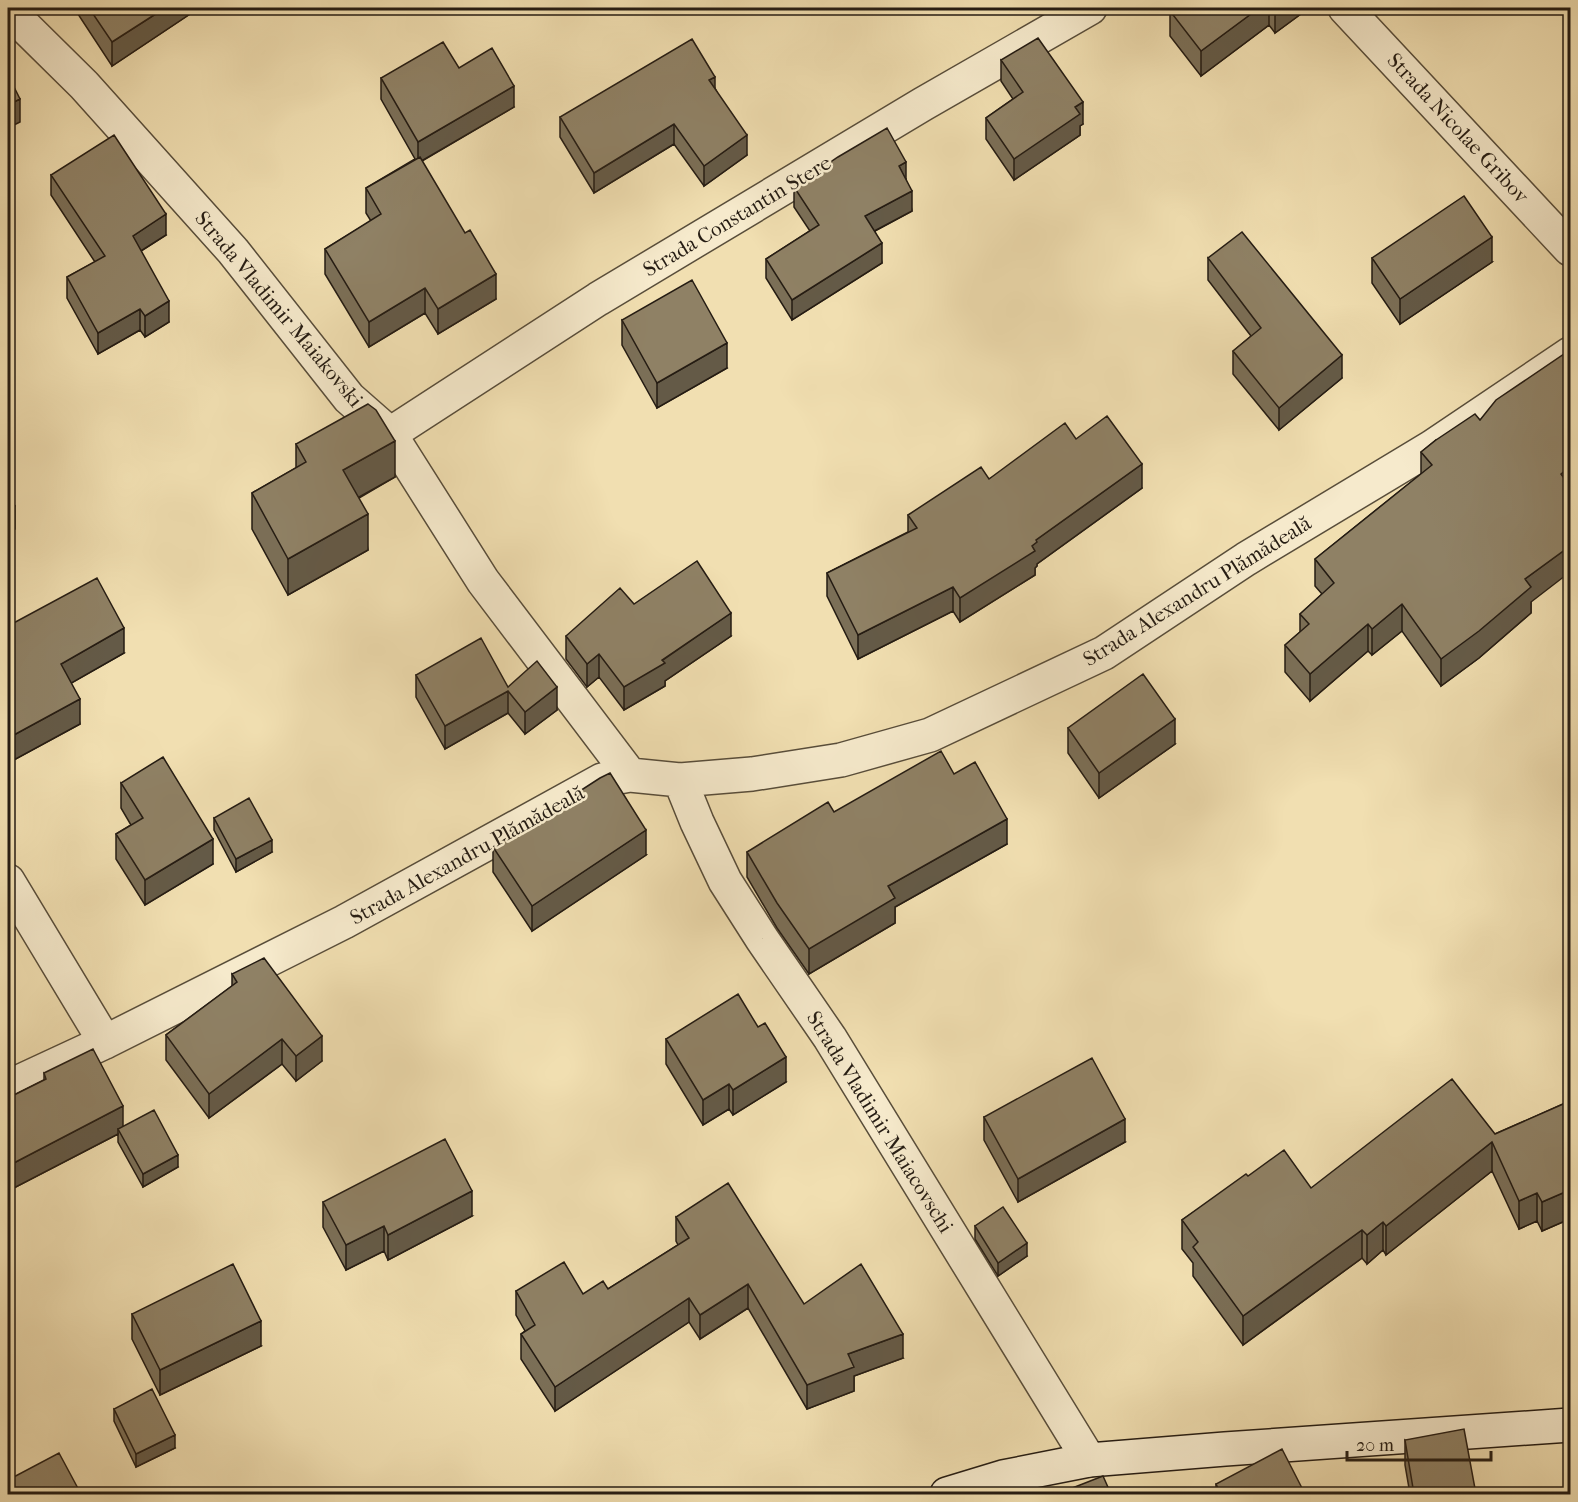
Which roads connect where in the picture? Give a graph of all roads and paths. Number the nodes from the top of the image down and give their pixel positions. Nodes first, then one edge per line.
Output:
1 (1090, 8) edge
2 (1345, 8) edge
3 (8, 10) edge
4 (1570, 249) edge
5 (1570, 354) edge
6 (390, 434) junction
7 (630, 775) junction
8 (680, 780) junction
9 (8, 881) edge
10 (105, 1042) junction
11 (8, 1087) edge
12 (1570, 1425) edge
13 (1089, 1460) junction
14 (947, 1494) edge

1 - 6 street, Strada Constantin Stere
2 - 4 street, Strada Nicolae Gribov
3 - 6 street, Strada Vladimir Maiakovski
5 - 8 street, Strada Alexandru Plămădeală
6 - 7 street, Strada Vladimir Maiakovski
7 - 8 street, Strada Alexandru Plămădeală
7 - 10 street, Strada Alexandru Plămădeală
8 - 13 street, Strada Vladimir Maiacovschi
9 - 10 street
10 - 11 street, Strada Alexandru Plămădeală
12 - 13 street
13 - 14 street

